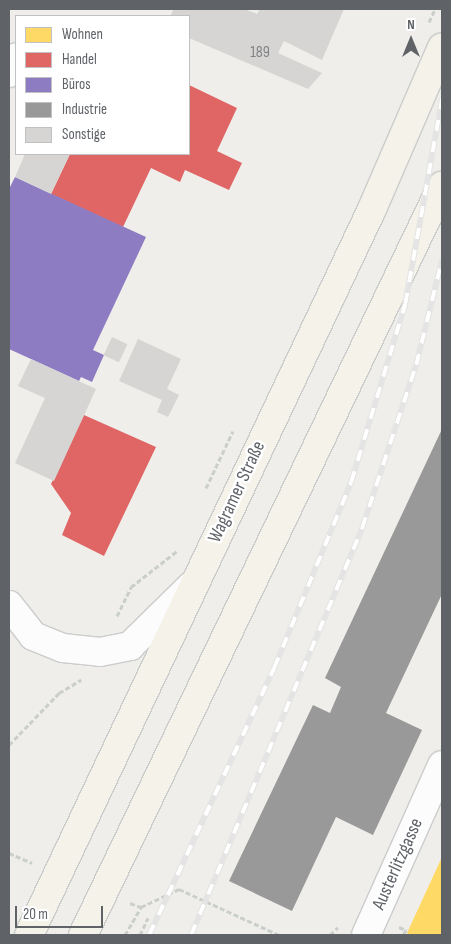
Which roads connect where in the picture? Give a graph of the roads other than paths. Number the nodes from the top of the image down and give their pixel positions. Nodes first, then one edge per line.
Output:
1 (435, 37) edge
2 (15, 59) edge
3 (9, 73) edge
4 (442, 186) edge
5 (198, 577) junction
6 (9, 605) edge
7 (442, 765) edge
8 (29, 935) edge
9 (83, 935) edge
10 (366, 935) edge

1 - 5 main road, Wagramer Straße
2 - 3 street
4 - 9 main road
5 - 6 street
5 - 8 main road, Wagramer Straße
7 - 10 street, Austerlitzgasse

